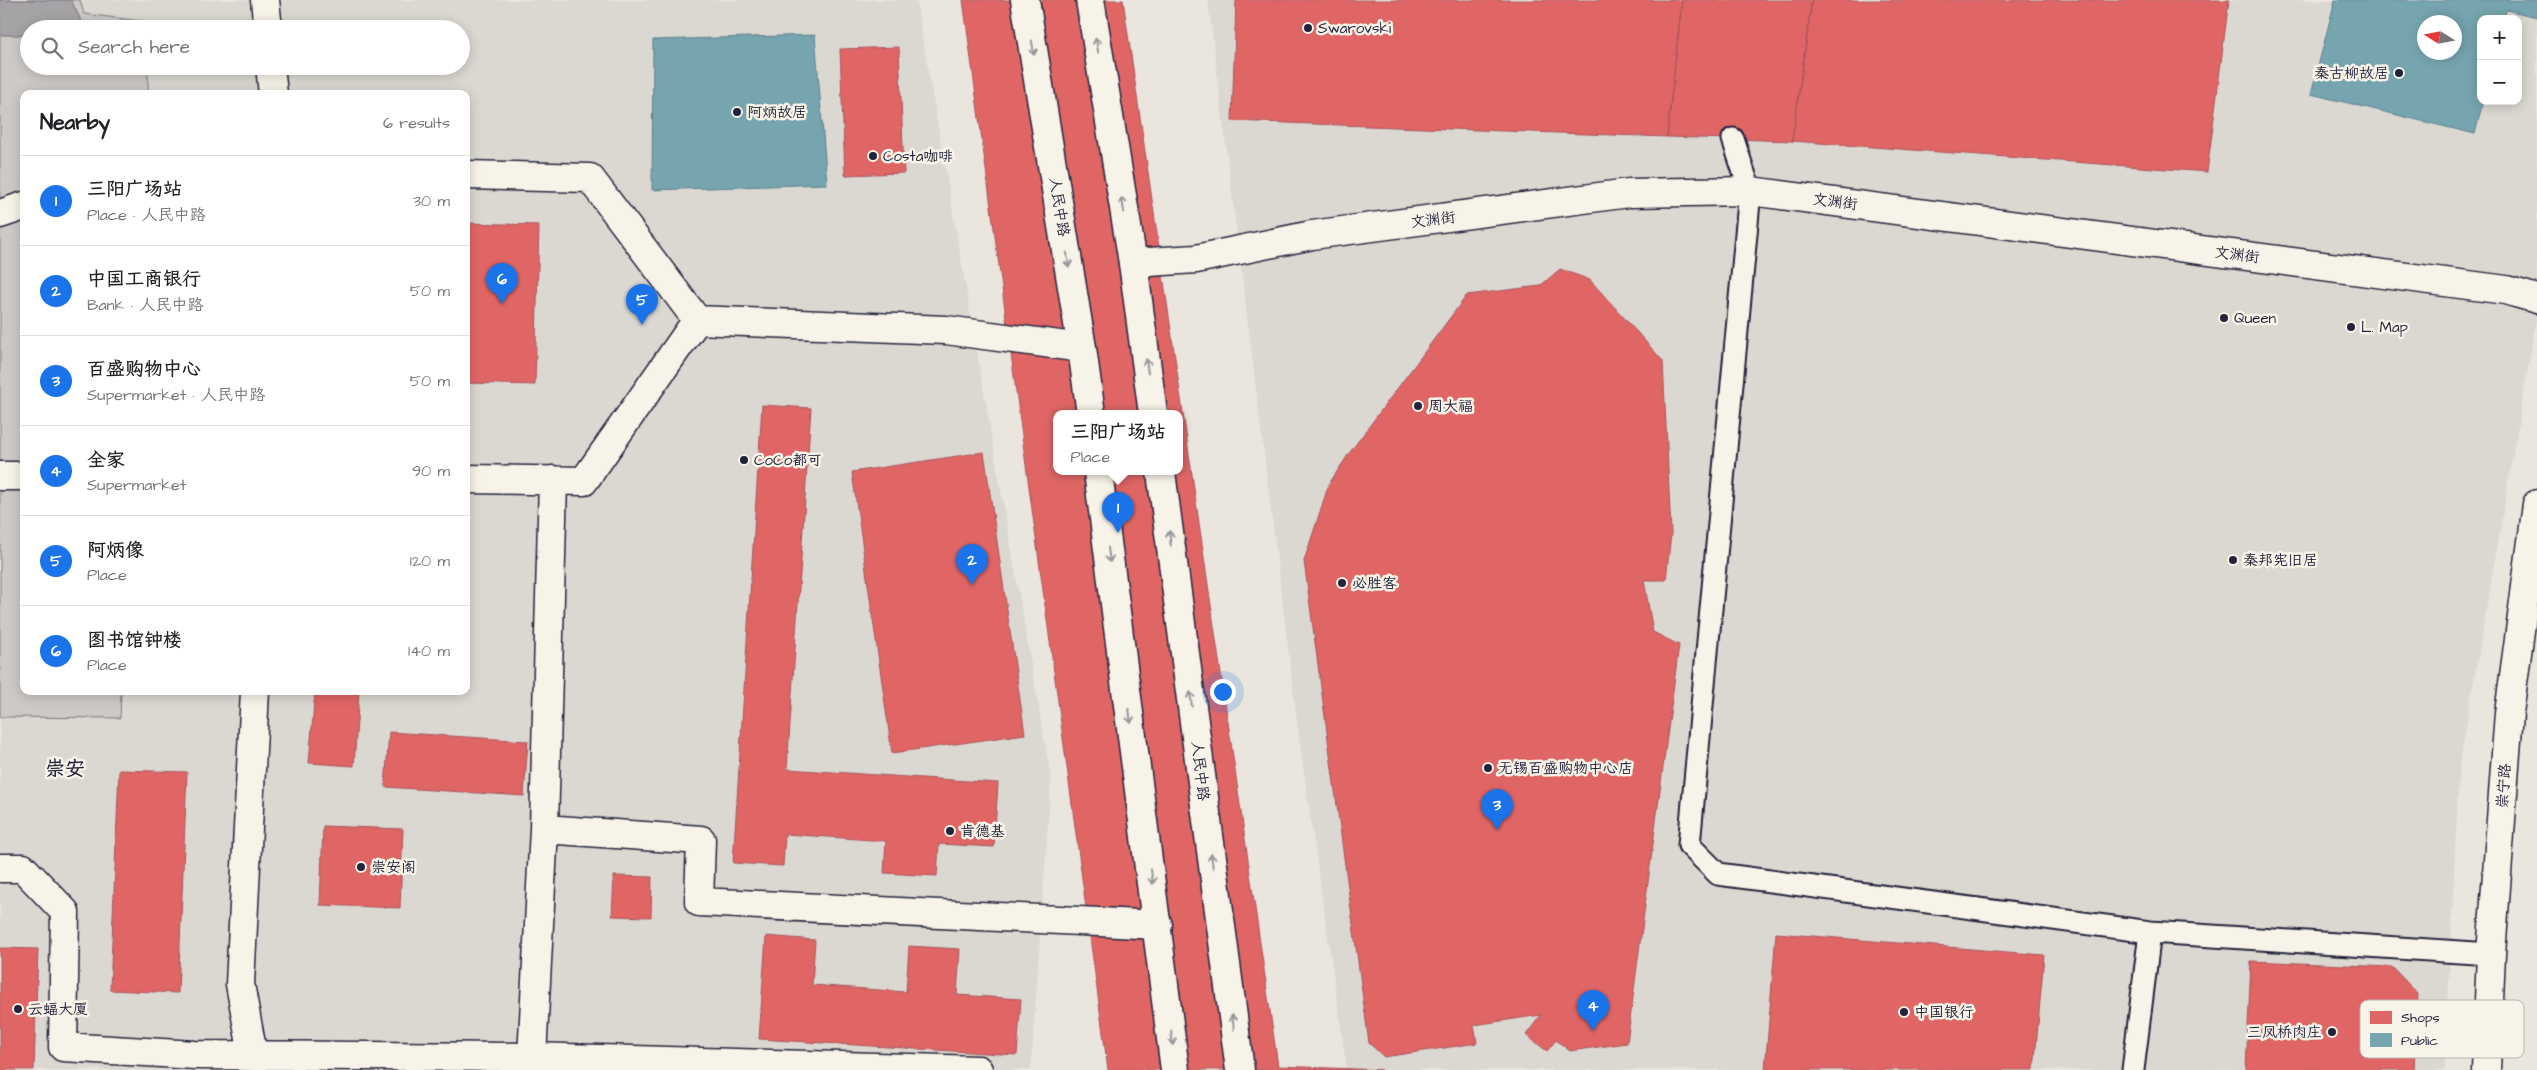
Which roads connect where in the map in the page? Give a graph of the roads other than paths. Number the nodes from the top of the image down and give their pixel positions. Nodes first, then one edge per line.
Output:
1 (265, 0) edge
2 (1025, 0) edge
3 (1090, 0) edge
4 (267, 20) edge
5 (271, 75) edge
6 (273, 90) edge
7 (1733, 139) dead end
8 (470, 175) edge
9 (1750, 191) junction
10 (20, 207) edge
11 (0, 214) edge
12 (1133, 263) junction
13 (2537, 299) edge
14 (697, 320) junction
15 (1082, 348) junction
16 (1090, 410) edge
17 (1153, 410) edge
18 (1098, 475) edge
19 (1161, 475) edge
20 (0, 476) edge
21 (20, 476) edge
22 (470, 479) edge
23 (553, 480) junction
24 (2537, 504) edge
25 (256, 695) edge
26 (544, 829) junction
27 (0, 868) edge
28 (1158, 925) junction
29 (2150, 932) junction
30 (2491, 954) junction
31 (2489, 1000) edge
32 (532, 1057) junction
33 (252, 1063) edge
34 (978, 1070) edge
35 (1175, 1070) edge
36 (1240, 1070) edge
37 (2133, 1070) edge

1 - 4 street
2 -> 15 street, 人民中路
12 -> 3 street
5 - 6 street
7 - 9 lane
8 - 14 street
9 - 12 street, 文渊街
9 - 13 street, 文渊街
9 - 29 lane
10 - 11 street
17 -> 12 street
14 - 15 street
14 - 23 street
15 - 16 street, 人民中路
18 -> 28 street
36 -> 19 street, 人民中路
20 - 21 street
22 - 23 street
23 - 26 street
24 - 30 street, 崇宁路
25 - 33 street
26 - 28 street
26 - 32 street
27 - 33 street
28 -> 35 street
29 - 30 lane
29 - 37 lane
30 - 31 street, 崇宁路
32 - 33 street
32 - 34 street

